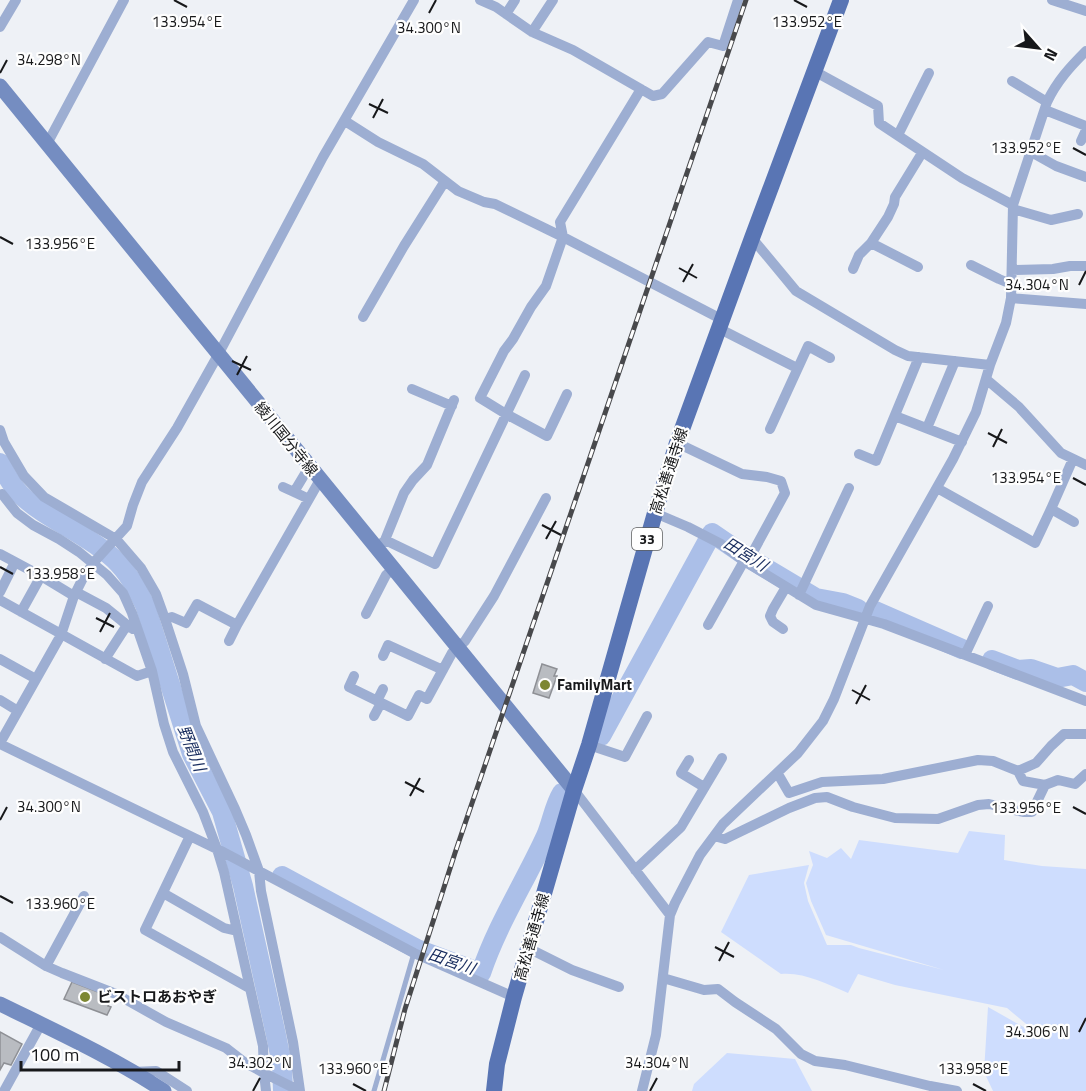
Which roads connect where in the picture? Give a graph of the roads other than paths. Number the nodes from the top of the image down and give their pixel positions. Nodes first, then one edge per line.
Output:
1 (16, 0) edge
2 (124, 0) edge
3 (414, 0) edge
4 (480, 0) edge
5 (514, 0) edge
6 (553, 0) edge
7 (738, 0) edge
8 (841, 0) edge
9 (1052, 0) edge
10 (1086, 11) edge
11 (506, 14) junction
12 (0, 27) edge
13 (532, 32) junction
14 (1086, 51) edge
15 (814, 71) junction
16 (929, 74) dead end
17 (1012, 81) dead end
18 (0, 86) edge
19 (640, 89) junction
20 (1046, 106) junction
21 (345, 121) junction
22 (1086, 128) edge
23 (898, 135) junction
24 (1081, 141) dead end
25 (47, 144) junction
26 (1031, 152) junction
27 (922, 153) junction
28 (1086, 177) edge
29 (445, 181) junction
30 (1013, 207) junction
31 (1078, 214) dead end
32 (563, 237) junction
33 (752, 238) junction
34 (871, 243) junction
35 (971, 265) dead end
36 (1086, 266) edge
37 (918, 267) dead end
38 (853, 269) dead end
39 (1012, 270) junction
40 (1011, 284) junction
41 (1011, 298) junction
42 (1086, 304) edge
43 (363, 317) dead end
44 (721, 325) junction
45 (218, 355) junction
46 (919, 357) junction
47 (830, 358) dead end
48 (955, 361) junction
49 (990, 365) junction
50 (797, 368) junction
51 (525, 375) dead end
52 (986, 379) junction
53 (412, 389) dead end
54 (567, 394) dead end
55 (506, 414) junction
56 (895, 416) junction
57 (927, 428) junction
58 (770, 429) dead end
59 (0, 430) edge
60 (962, 442) junction
61 (677, 443) junction
62 (859, 454) dead end
63 (1082, 460) edge
64 (309, 466) junction
65 (321, 480) junction
66 (283, 487) dead end
67 (849, 488) dead end
68 (937, 488) junction
69 (294, 492) junction
70 (2, 494) dead end
71 (546, 498) dead end
72 (309, 499) junction
73 (1052, 509) junction
74 (655, 513) junction
75 (1074, 522) dead end
76 (115, 540) junction
77 (381, 545) junction
78 (0, 554) edge
79 (747, 560) junction
80 (15, 562) junction
81 (94, 563) junction
82 (393, 569) junction
83 (41, 576) junction
84 (786, 587) junction
85 (802, 590) junction
86 (0, 592) edge
87 (75, 594) junction
88 (0, 600) edge
89 (988, 606) dead end
90 (21, 612) junction
91 (366, 614) dead end
92 (864, 618) junction
93 (165, 620) junction
94 (708, 625) dead end
95 (127, 626) junction
96 (237, 626) junction
97 (783, 629) dead end
98 (138, 632) junction
99 (61, 635) junction
100 (229, 641) dead end
101 (457, 648) junction
102 (965, 655) junction
103 (382, 656) dead end
104 (105, 659) junction
105 (1, 660) edge
106 (443, 669) junction
107 (152, 670) junction
108 (354, 676) dead end
109 (36, 679) junction
110 (383, 689) dead end
111 (0, 700) edge
112 (1086, 701) edge
113 (379, 702) junction
114 (18, 711) junction
115 (374, 716) dead end
116 (647, 716) dead end
117 (1086, 734) edge
118 (0, 744) edge
119 (589, 745) junction
120 (722, 758) dead end
121 (689, 760) dead end
122 (1018, 771) junction
123 (778, 774) junction
124 (1086, 774) edge
125 (1045, 784) junction
126 (1075, 784) junction
127 (704, 787) junction
128 (1086, 788) edge
129 (574, 790) junction
130 (190, 836) junction
131 (714, 836) junction
132 (219, 850) junction
133 (257, 870) junction
134 (635, 870) junction
135 (163, 893) junction
136 (84, 896) dead end
137 (670, 915) junction
138 (237, 932) junction
139 (0, 938) edge
140 (528, 948) junction
141 (414, 953) junction
142 (46, 966) junction
143 (663, 978) junction
144 (618, 987) dead end
145 (249, 988) junction
146 (514, 997) junction
147 (0, 1004) edge
148 (41, 1024) junction
149 (133, 1072) junction
150 (266, 1074) junction
151 (298, 1090) edge
152 (4, 1091) edge
153 (147, 1091) edge
154 (164, 1091) edge
155 (187, 1091) edge
156 (266, 1091) edge
157 (374, 1091) edge
158 (494, 1091) edge
159 (642, 1091) edge
160 (957, 1091) edge

1 - 12 street
2 - 25 street
3 - 21 street
4 - 11 street
5 - 11 street
6 - 13 street
7 - 19 street
8 - 15 main road, 高松善通寺線 / 33
9 - 10 street
11 - 13 street
13 - 19 street
14 - 20 street
15 - 23 street
15 - 33 main road, 高松善通寺線 / 33
16 - 23 street
17 - 20 street
18 - 25 main road, 綾川国分寺線
19 - 32 street
20 - 22 street
20 - 26 street
21 - 29 street
21 - 45 street
22 - 24 street
23 - 27 street
25 - 45 main road, 綾川国分寺線
26 - 28 street
26 - 30 street
27 - 30 street
27 - 34 street
29 - 32 street
29 - 43 street
30 - 31 street
30 - 39 street
32 - 44 street
32 - 55 street
33 - 44 main road, 高松善通寺線 / 33
33 - 46 street
34 - 37 street
34 - 38 street
35 - 40 street
36 - 39 street
39 - 40 street
40 - 41 street
41 - 42 street
41 - 49 street
44 - 50 street
44 - 61 main road, 高松善通寺線 / 33
45 - 64 main road, 綾川国分寺線
45 - 76 street
46 - 48 street
46 - 56 street
47 - 50 street
48 - 49 street
48 - 57 street
49 - 52 street
50 - 58 street
51 - 55 street
52 - 60 street
52 - 63 street
53 - 77 street
54 - 55 street
55 - 77 street
56 - 57 street
56 - 62 street
57 - 60 street
59 - 76 street
60 - 68 street
61 - 74 main road, 高松善通寺線 / 33
61 - 79 street
63 - 73 street
64 - 65 main road, 綾川国分寺線
64 - 69 street
65 - 72 street
65 - 77 main road, 綾川国分寺線
66 - 69 street
67 - 85 street
68 - 73 street
68 - 92 street
69 - 72 street
70 - 81 street
71 - 101 street
72 - 96 street
73 - 75 street
74 - 79 street
74 - 119 main road, 高松善通寺線 / 33
76 - 81 street
76 - 93 street
77 - 82 main road, 綾川国分寺線
78 - 80 street
79 - 84 street
79 - 94 street
80 - 83 street
80 - 86 street
81 - 87 street
81 - 98 street
82 - 91 street
82 - 101 main road, 綾川国分寺線
83 - 87 street
83 - 90 street
84 - 85 street
84 - 97 street
85 - 92 street
87 - 95 street
87 - 99 street
88 - 90 street
89 - 102 street
90 - 99 street
92 - 102 street
92 - 123 street
93 - 96 street
93 - 133 street
95 - 98 street
95 - 104 street
96 - 100 street
98 - 107 street
99 - 104 street
99 - 109 street
101 - 106 street
101 - 129 main road, 綾川国分寺線
102 - 112 street
103 - 106 street
104 - 107 street
105 - 109 street
106 - 113 street
107 - 132 street
108 - 113 street
109 - 114 street
110 - 113 street
111 - 114 street
113 - 115 street
114 - 118 street
116 - 119 street
117 - 122 street
118 - 130 street
119 - 129 main road, 高松善通寺線 / 33
120 - 127 street
121 - 127 street
122 - 123 street
122 - 125 street
123 - 131 street
124 - 126 street
125 - 126 street
125 - 131 street
126 - 128 street
127 - 134 street
129 - 134 street
129 - 140 main road, 高松善通寺線 / 33
130 - 132 street
130 - 135 street
131 - 137 street
132 - 133 street
132 - 138 street
133 - 141 street
133 - 151 street
134 - 137 street
135 - 138 street
135 - 145 street
136 - 142 street
137 - 143 street
138 - 145 street
139 - 142 street
140 - 144 street
140 - 146 main road, 高松善通寺線 / 33
141 - 146 street
141 - 157 lane
142 - 150 street
143 - 159 street
143 - 160 street
145 - 150 street
146 - 158 main road, 高松善通寺線 / 33
147 - 148 main road
148 - 149 main road
148 - 152 street
149 - 153 street
149 - 154 main road
149 - 155 street
150 - 151 street
150 - 156 street

